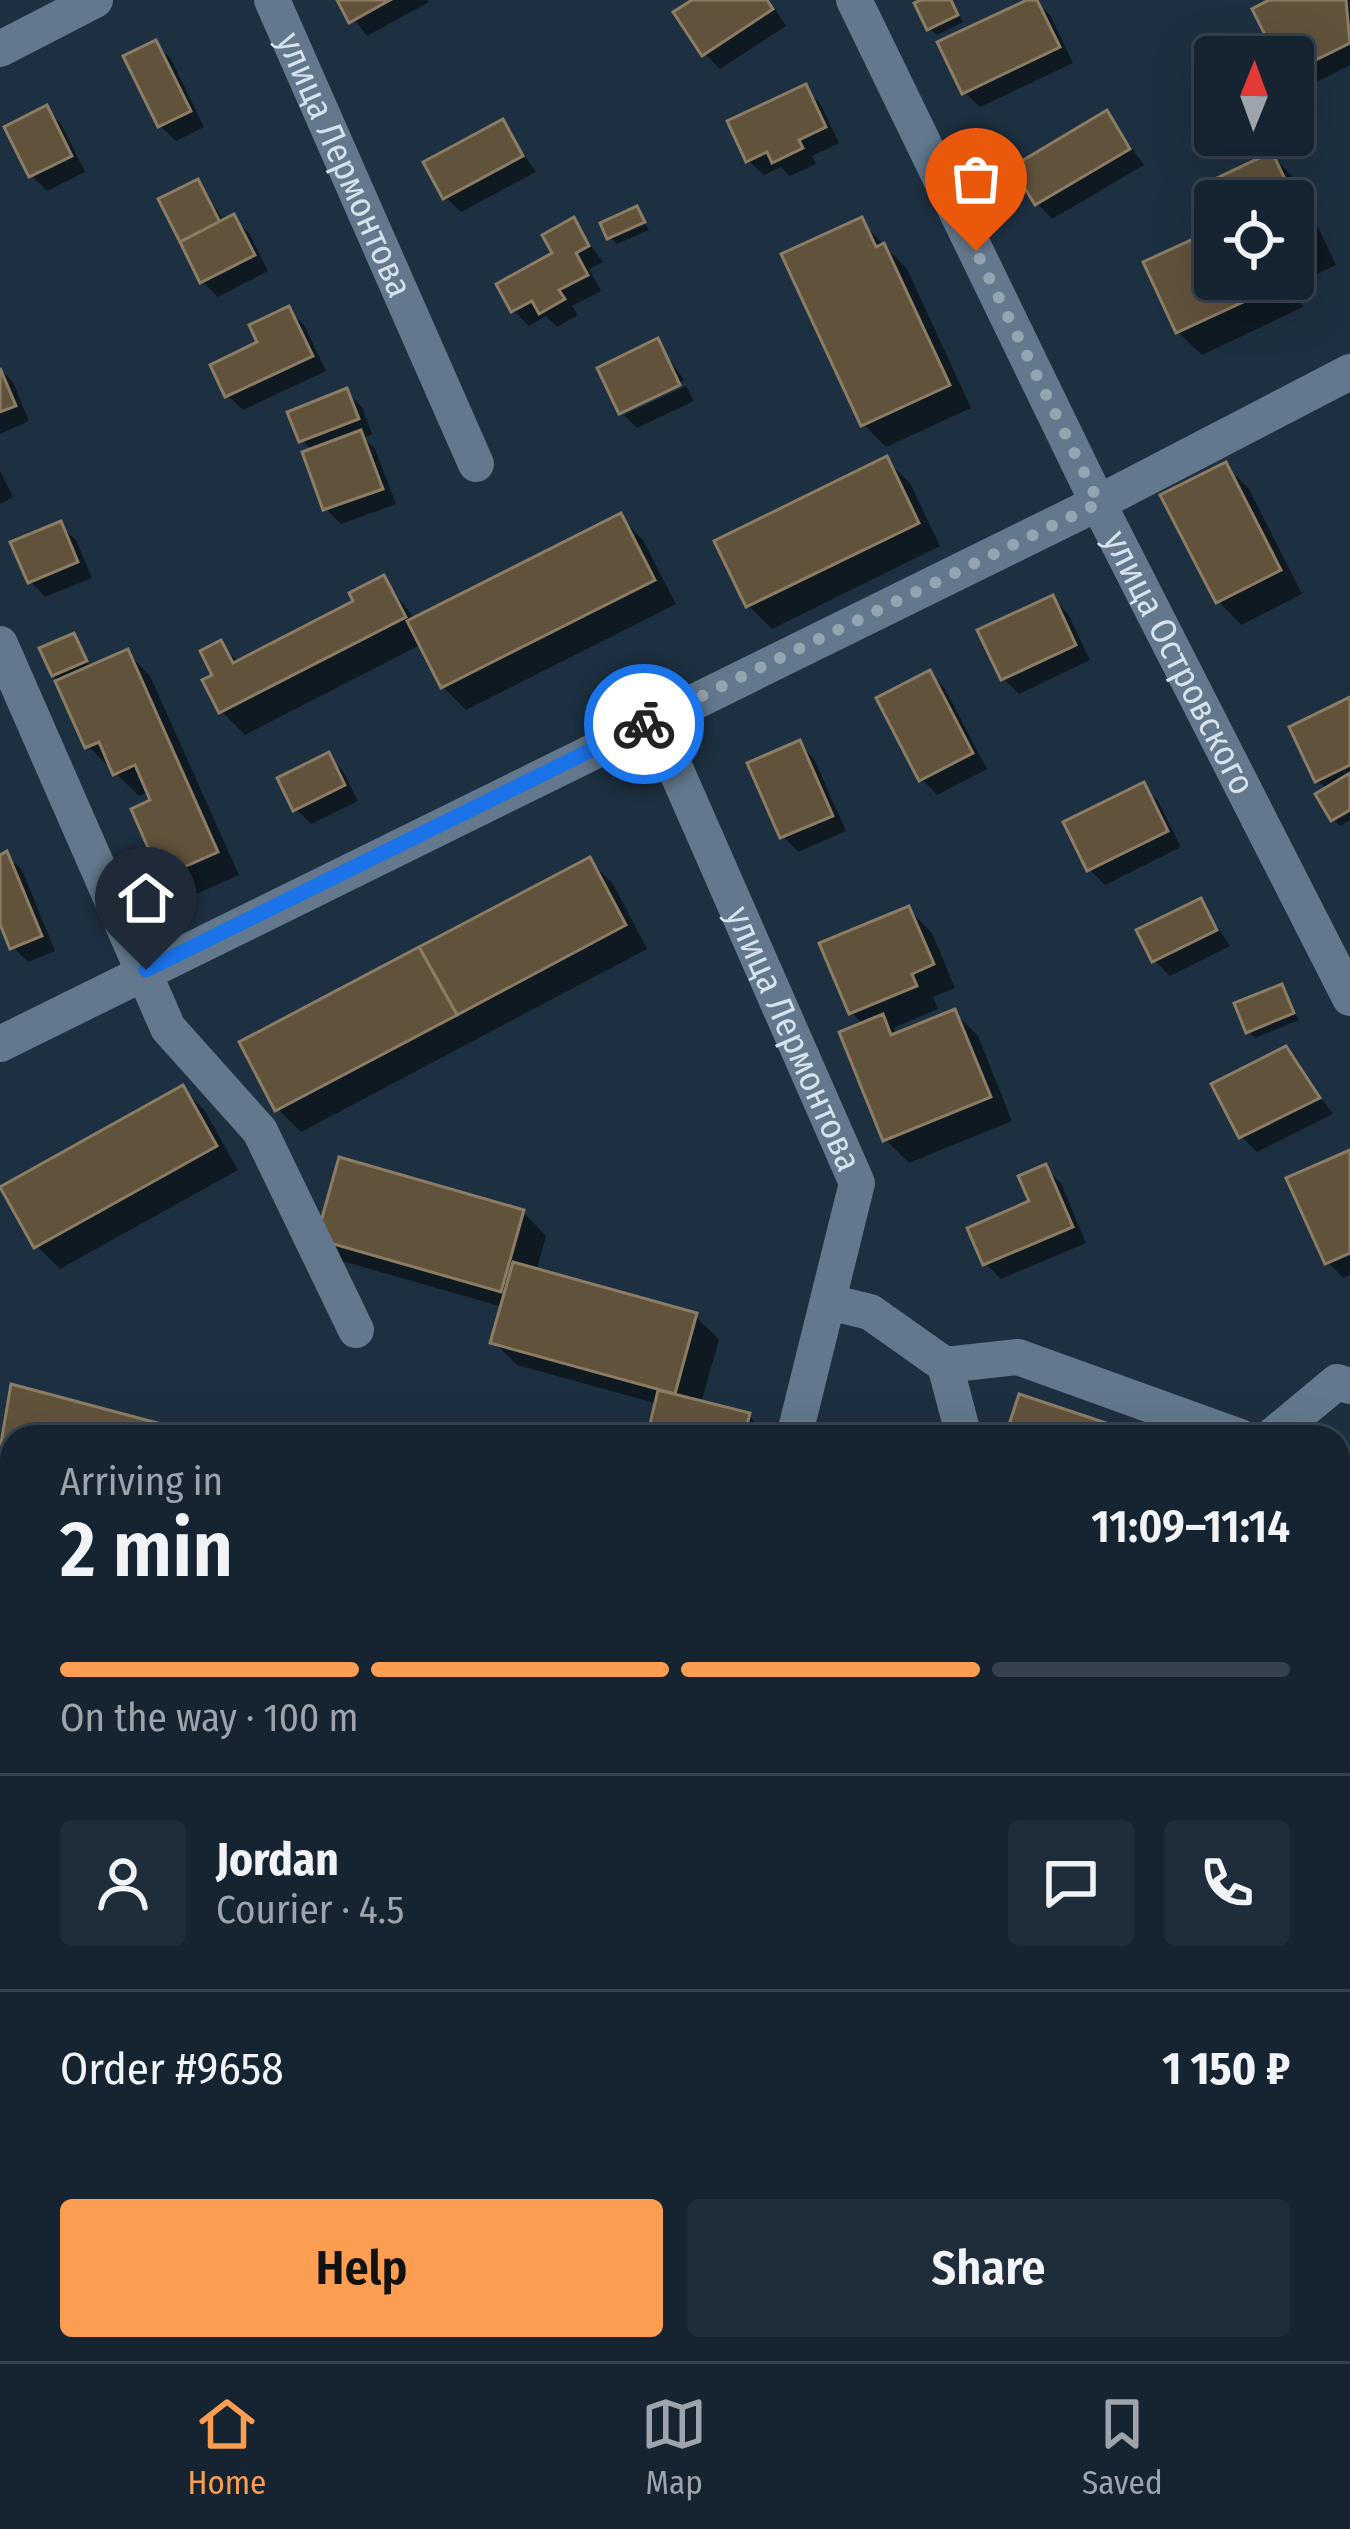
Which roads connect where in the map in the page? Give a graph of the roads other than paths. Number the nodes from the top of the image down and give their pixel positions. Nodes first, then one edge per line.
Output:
1 (95, 0) edge
2 (272, 0) edge
3 (854, 0) edge
4 (0, 49) edge
5 (1350, 372) edge
6 (476, 464) dead end
7 (1099, 503) junction
8 (0, 644) edge
9 (653, 720) junction
10 (146, 970) junction
11 (1350, 998) edge
12 (0, 1044) edge
13 (829, 1302) junction
14 (356, 1330) dead end
15 (945, 1364) junction
16 (1350, 1386) edge
17 (797, 1425) edge
18 (961, 1425) edge
19 (1206, 1425) edge
20 (1285, 1425) edge

1 - 4 street
2 - 6 street, улица Лермонтова
3 - 7 street, улица Островского
5 - 7 street
7 - 9 street
7 - 11 street, улица Островского
8 - 10 street
9 - 10 street
9 - 13 street, улица Лермонтова
10 - 12 street
10 - 14 street
13 - 15 street
13 - 17 street, улица Лермонтова
15 - 18 street
15 - 19 street
16 - 20 street

